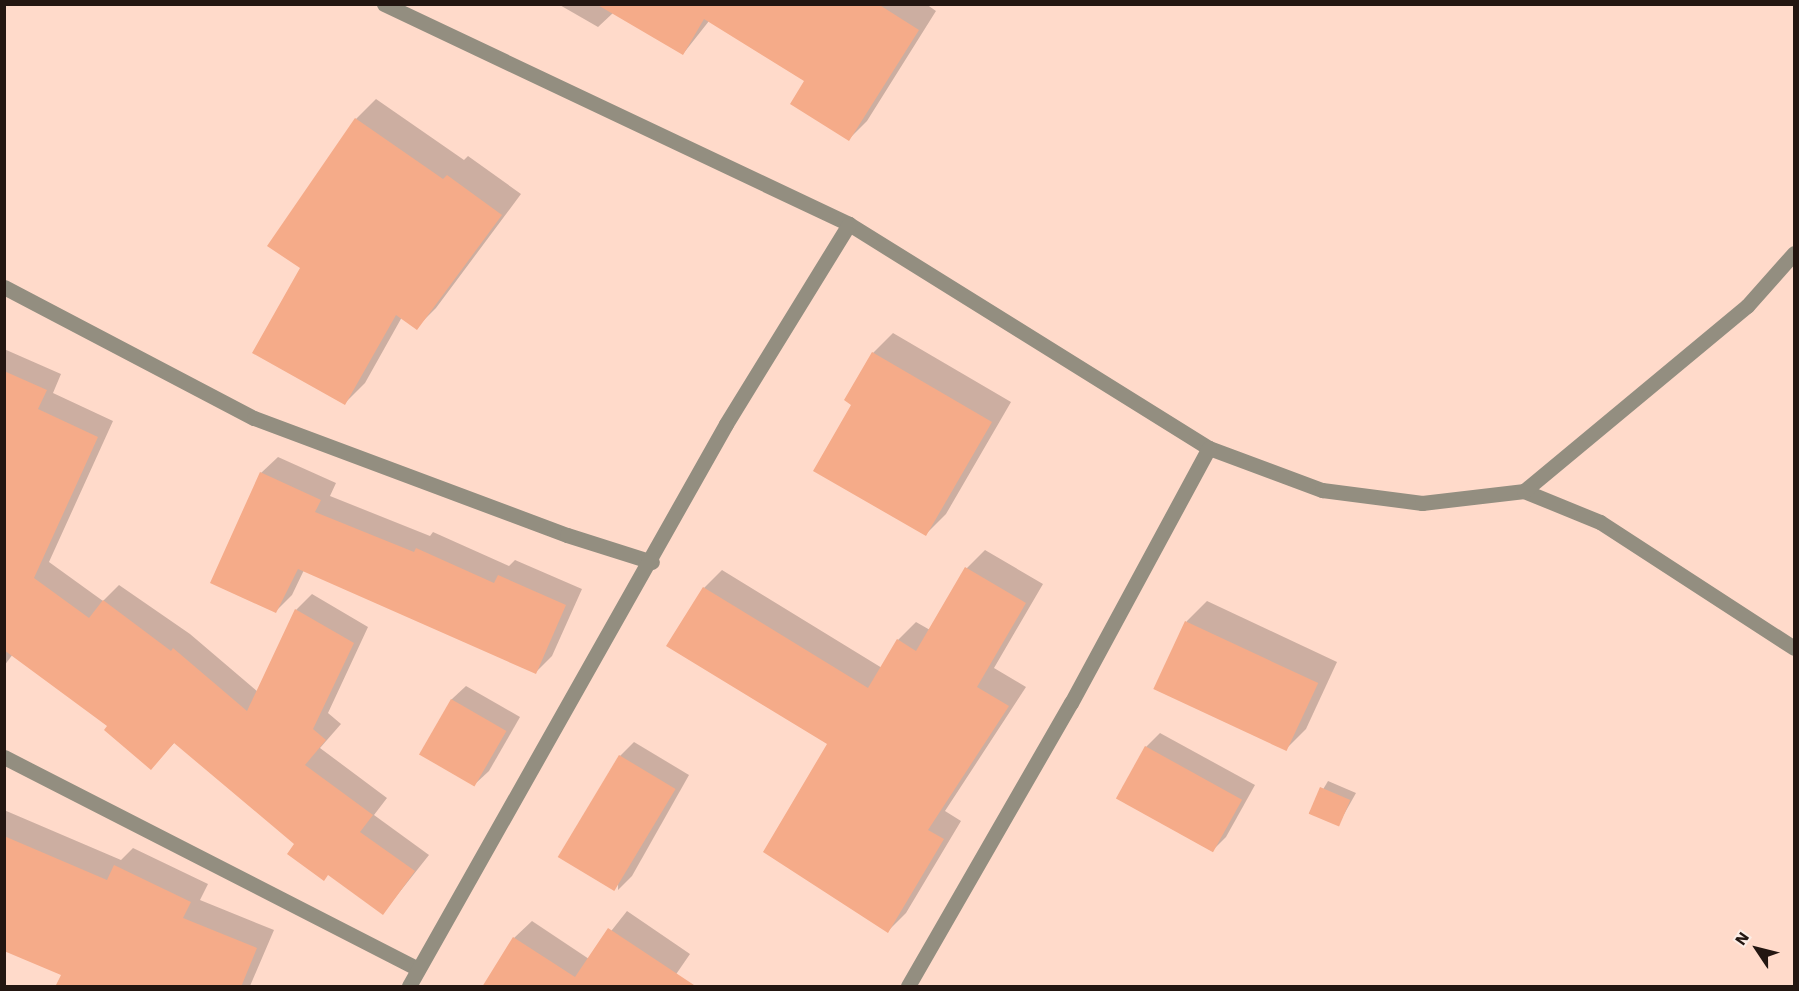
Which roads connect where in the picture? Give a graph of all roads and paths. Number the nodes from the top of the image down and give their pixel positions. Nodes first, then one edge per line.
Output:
1 (384, 4) edge
2 (849, 224) junction
3 (1794, 253) edge
4 (4, 287) edge
5 (1209, 448) junction
6 (1524, 490) junction
7 (651, 562) junction
8 (1794, 648) edge
9 (4, 757) edge
10 (418, 969) junction
11 (409, 987) edge
12 (908, 987) edge

1 - 2 street
2 - 5 street
2 - 7 street
3 - 6 street
4 - 7 street
5 - 6 street
5 - 12 street
6 - 8 street
7 - 10 street
9 - 10 street
10 - 11 street

